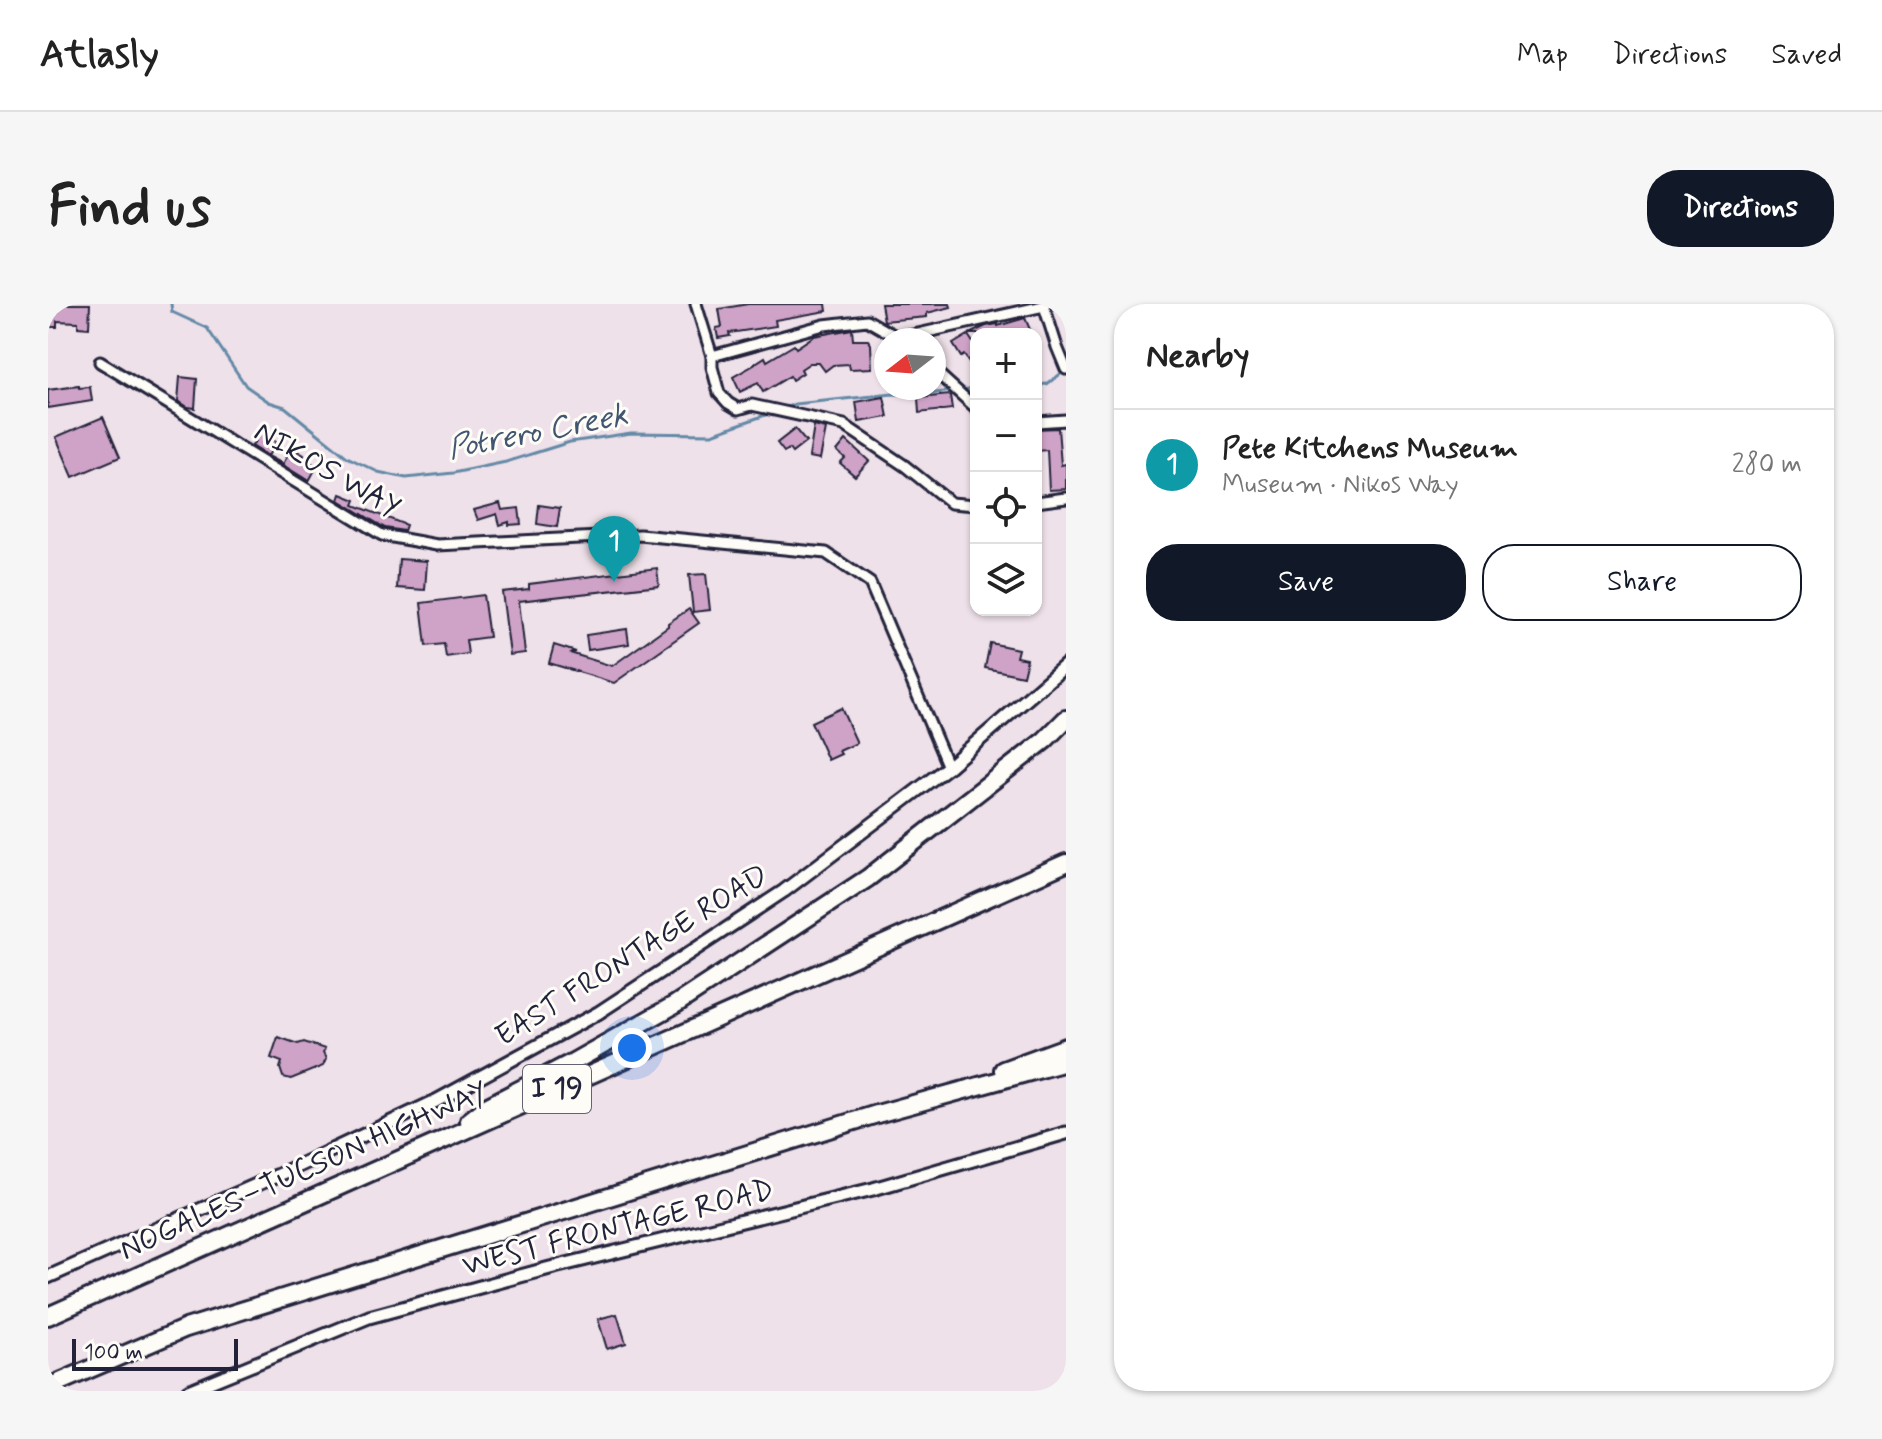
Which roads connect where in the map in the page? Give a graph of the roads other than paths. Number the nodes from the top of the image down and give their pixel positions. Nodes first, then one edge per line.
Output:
1 (696, 304) edge
2 (1045, 305) edge
3 (881, 328) edge
4 (946, 328) edge
5 (712, 356) junction
6 (100, 362) dead end
7 (1066, 369) edge
8 (946, 381) edge
9 (970, 403) edge
10 (1066, 420) edge
11 (1042, 422) edge
12 (1066, 498) edge
13 (1042, 501) edge
14 (970, 505) edge
15 (1066, 665) edge
16 (1066, 719) edge
17 (948, 767) junction
18 (1066, 863) edge
19 (1066, 1047) edge
20 (1066, 1062) edge
21 (877, 1114) junction
22 (1066, 1133) edge
23 (448, 1138) junction
24 (48, 1277) edge
25 (48, 1316) edge
26 (48, 1387) edge
27 (188, 1391) edge

1 - 5 street
2 - 4 street
2 - 7 street
3 - 5 street
5 - 14 street
6 - 17 street, NIKOS WAY
8 - 9 street
10 - 11 street
12 - 13 street
15 - 17 street, EAST FRONTAGE ROAD
16 - 23 highway
17 - 24 street, EAST FRONTAGE ROAD
18 - 23 highway, NOGALES–TUCSON HIGHWAY / I 19
19 - 21 highway
20 - 21 highway
21 - 26 highway
22 - 27 street, WEST FRONTAGE ROAD
23 - 25 highway, NOGALES–TUCSON HIGHWAY / I 19

